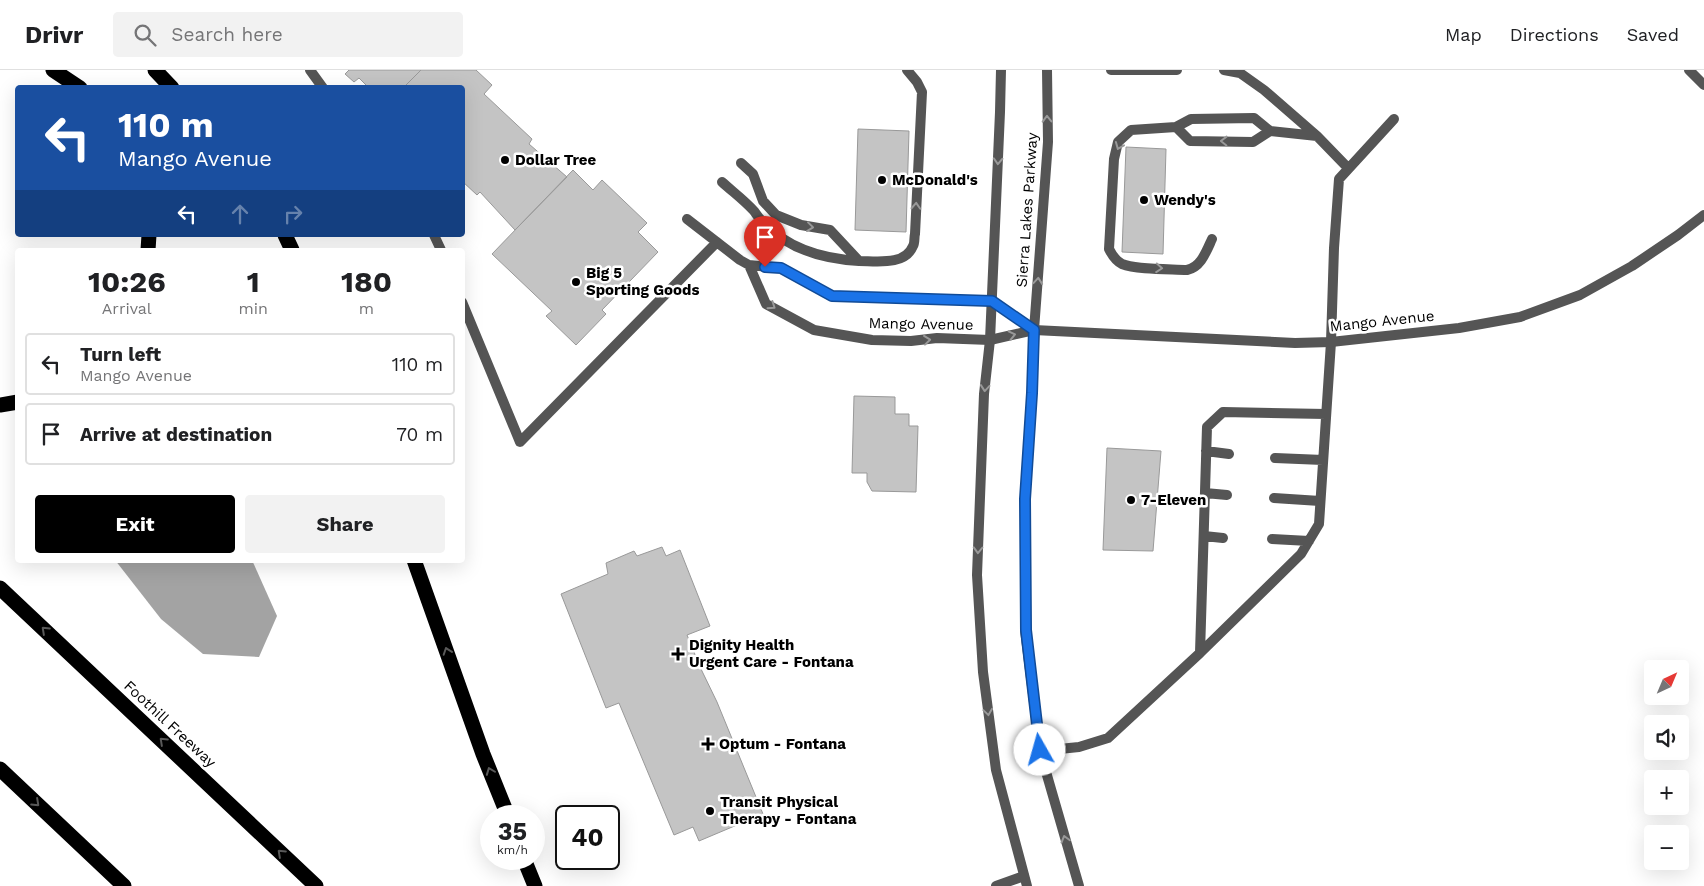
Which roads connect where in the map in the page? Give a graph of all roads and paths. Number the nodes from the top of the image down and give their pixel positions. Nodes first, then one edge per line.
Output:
1 (53, 70) edge
2 (155, 70) edge
3 (310, 70) edge
4 (907, 70) edge
5 (1001, 70) edge
6 (1047, 70) edge
7 (1051, 70) edge
8 (1111, 70) edge
9 (1117, 70) edge
10 (1177, 70) edge
11 (1224, 70) edge
12 (1689, 70) edge
13 (1248, 73) edge
14 (1704, 84) edge
15 (76, 85) edge
16 (169, 85) edge
17 (321, 85) edge
18 (1394, 120) dead end
19 (1176, 127) junction
20 (1270, 131) junction
21 (1317, 136) junction
22 (741, 163) dead end
23 (1348, 168) junction
24 (722, 182) dead end
25 (1704, 215) edge
26 (688, 220) dead end
27 (1212, 239) dead end
28 (716, 242) junction
29 (859, 261) junction
30 (749, 265) junction
31 (992, 301) junction
32 (465, 309) edge
33 (1034, 330) junction
34 (990, 340) junction
35 (1331, 342) junction
36 (15, 402) edge
37 (0, 405) edge
38 (1326, 414) junction
39 (1206, 452) junction
40 (1229, 454) dead end
41 (1275, 458) dead end
42 (1323, 460) junction
43 (1205, 493) junction
44 (1228, 495) dead end
45 (1274, 498) dead end
46 (1320, 501) junction
47 (1204, 536) junction
48 (1223, 538) dead end
49 (1272, 539) dead end
50 (1309, 541) junction
51 (415, 563) edge
52 (0, 588) edge
53 (1200, 654) junction
54 (1040, 750) junction
55 (0, 769) edge
56 (504, 805) edge
57 (528, 870) edge
58 (1024, 876) junction
59 (124, 886) edge
60 (316, 886) edge
61 (535, 886) edge
62 (996, 886) edge
63 (1027, 886) edge
64 (1079, 886) edge

1 - 15 highway
2 - 16 highway
3 - 17 street
29 -> 4 street
5 -> 31 street, Sierra Lakes Parkway
6 - 7 street
33 -> 6 street, Sierra Lakes Parkway
8 - 9 street
9 - 10 street
11 - 13 street
12 - 14 street
13 - 21 street
18 - 23 street
19 - 20 street
20 -> 19 street
19 -> 27 street
20 - 21 street
21 - 23 street
22 -> 29 street
23 - 35 street
24 - 29 street
25 - 35 street, Mango Avenue
26 - 28 street
28 - 30 street
28 - 32 street
30 - 31 street, Mango Avenue
30 -> 34 street, Mango Avenue
31 - 33 street
31 - 34 street, Sierra Lakes Parkway
34 -> 33 street, Mango Avenue
33 - 35 street, Mango Avenue
33 - 54 street, Sierra Lakes Parkway
34 -> 58 street, Sierra Lakes Parkway
35 - 38 street
36 - 37 highway
38 - 39 street
38 - 42 street
39 - 40 street
39 - 43 street
41 - 42 street
42 - 46 street
43 - 44 street
43 - 47 street
45 - 46 street
46 - 50 street
47 - 48 street
47 - 53 street
49 - 50 street
50 - 53 street
56 -> 51 highway
60 -> 52 highway, Foothill Freeway
53 - 54 street
64 -> 54 street, Sierra Lakes Parkway
55 -> 59 highway
57 - 61 highway
58 - 62 street
58 - 63 street, Sierra Lakes Parkway

